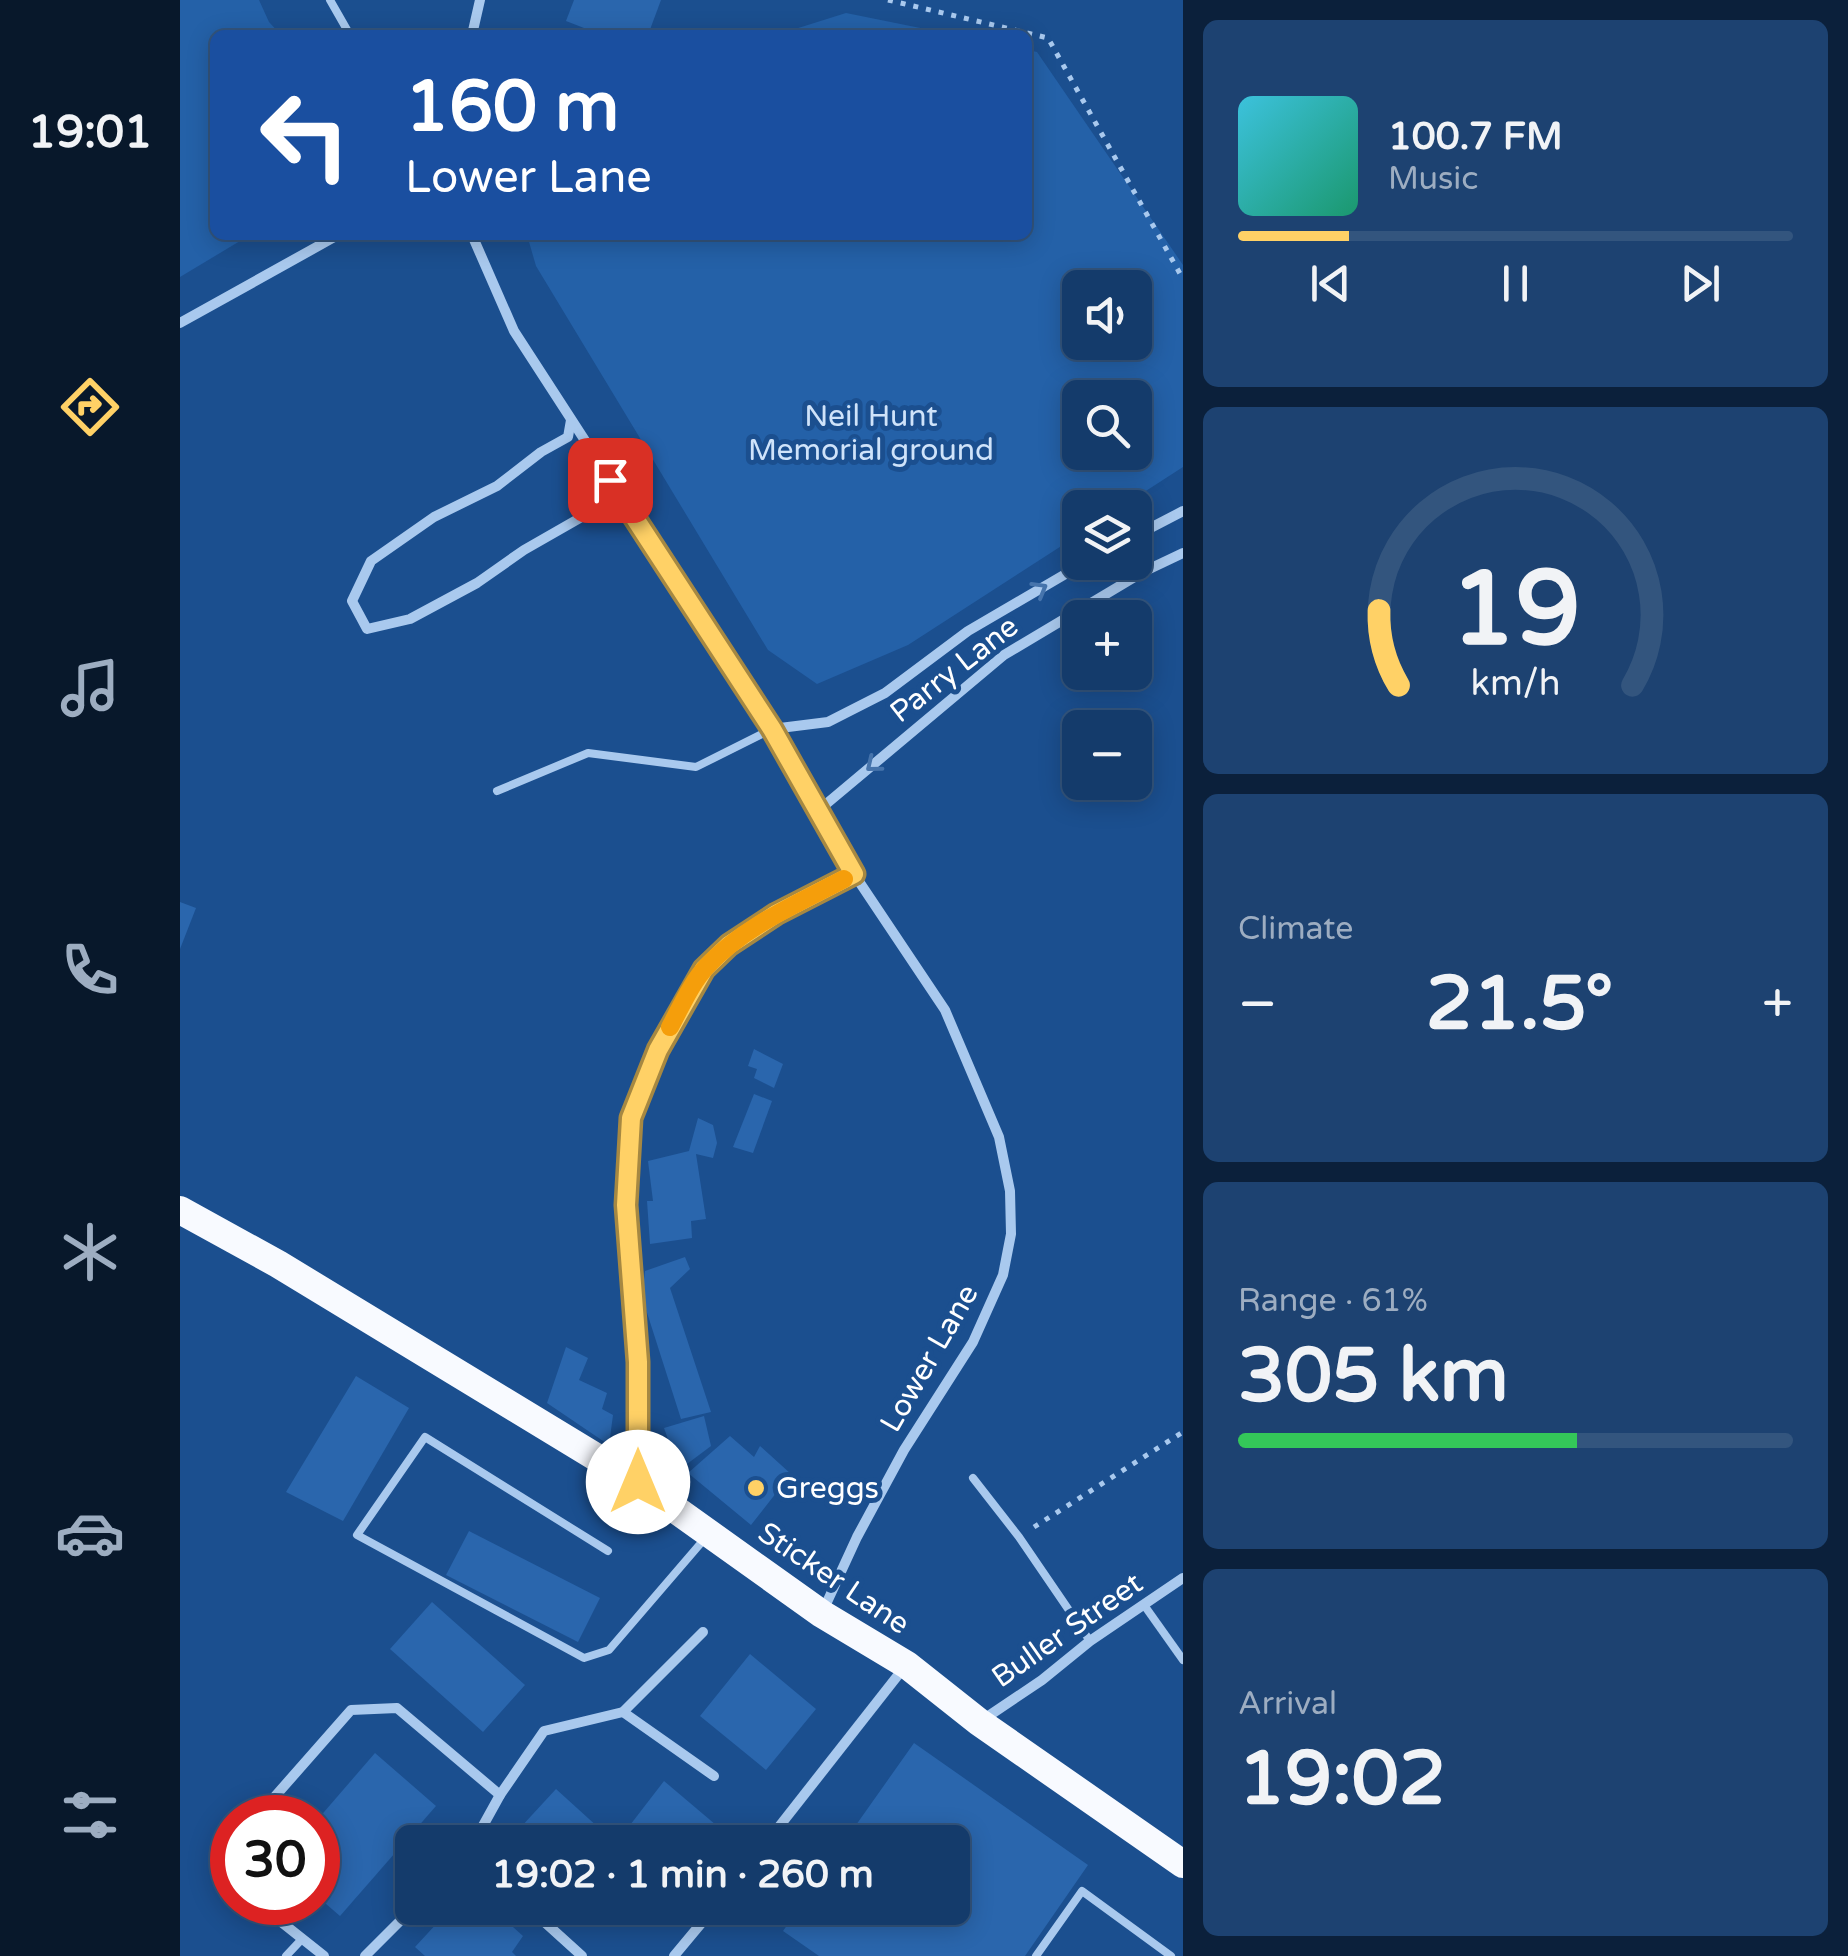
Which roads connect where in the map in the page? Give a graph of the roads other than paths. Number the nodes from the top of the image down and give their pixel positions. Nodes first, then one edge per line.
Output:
1 (330, 0) edge
2 (480, 0) edge
3 (347, 30) edge
4 (473, 30) edge
5 (329, 240) edge
6 (474, 240) edge
7 (180, 323) edge
8 (572, 420) junction
9 (629, 510) junction
10 (1183, 511) edge
11 (1152, 527) edge
12 (1183, 552) edge
13 (1062, 576) edge
14 (772, 729) junction
15 (497, 790) dead end
16 (819, 810) junction
17 (854, 874) junction
18 (180, 1210) edge
19 (973, 1478) dead end
20 (638, 1482) junction
21 (710, 1533) junction
22 (608, 1551) dead end
23 (1183, 1578) edge
24 (1144, 1605) junction
25 (822, 1614) junction
26 (703, 1632) dead end
27 (1090, 1641) junction
28 (1183, 1660) edge
29 (907, 1665) junction
30 (624, 1712) junction
31 (980, 1722) junction
32 (714, 1776) dead end
33 (276, 1795) edge
34 (500, 1796) junction
35 (484, 1825) edge
36 (780, 1825) edge
37 (1183, 1863) edge
38 (285, 1925) edge
39 (396, 1925) edge
40 (548, 1925) edge
41 (700, 1925) edge
42 (302, 1939) junction
43 (1039, 1955) edge
44 (286, 1956) edge
45 (324, 1956) edge
46 (365, 1956) edge
47 (582, 1956) edge
48 (674, 1956) edge
49 (1171, 1956) edge

1 - 3 lane
2 - 4 street
5 - 7 street
6 - 8 street, Lower Lane
8 - 9 street, Lower Lane
8 - 9 street
9 - 14 street, Lower Lane
10 - 11 street
12 -> 16 street, Parry Lane
14 -> 13 street, Parry Lane
14 - 15 lane
14 - 16 street, Lower Lane
16 - 17 street, Lower Lane
17 - 20 street
17 - 25 street, Lower Lane
18 - 20 highway, Sticker Lane
19 - 27 lane
20 - 21 highway, Sticker Lane
21 - 22 lane
21 - 25 highway, Sticker Lane
23 - 24 street, Buller Street
24 - 27 street, Buller Street
24 - 28 lane
25 - 29 highway, Sticker Lane
26 - 30 street
27 - 31 street, Buller Street
29 - 31 highway, Sticker Lane
29 - 36 street
30 - 32 street
30 - 34 street
31 - 37 highway, Sticker Lane
33 - 34 street
34 - 35 street
38 - 42 street
39 - 46 street
40 - 47 street
41 - 48 street
42 - 44 lane
42 - 45 street
43 - 49 lane

